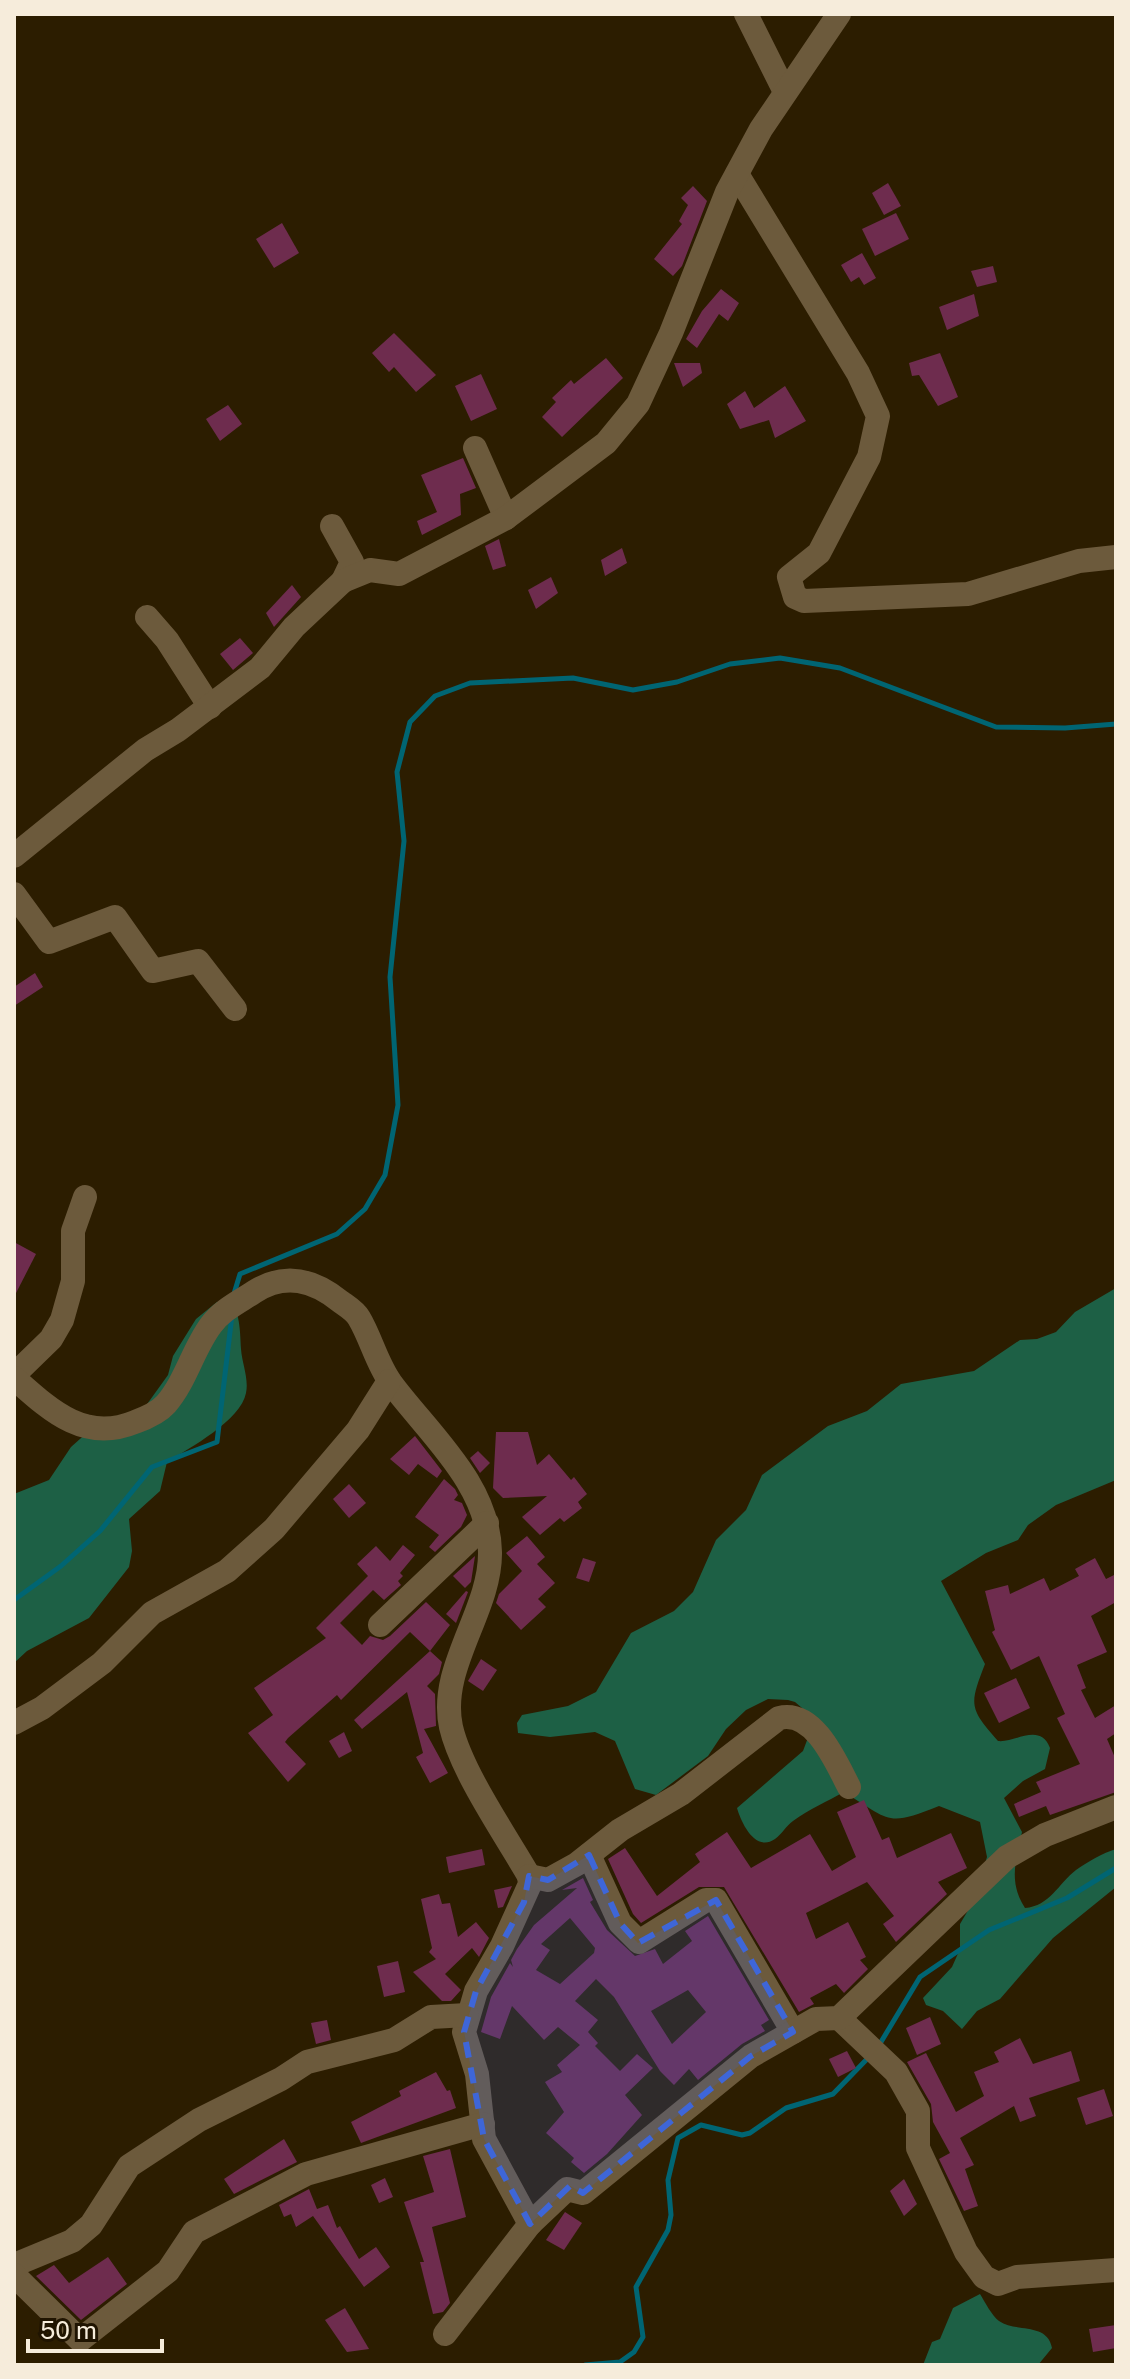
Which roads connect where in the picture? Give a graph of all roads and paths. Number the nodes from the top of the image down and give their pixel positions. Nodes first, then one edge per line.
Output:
1 (746, 14) edge
2 (839, 14) edge
3 (785, 92) junction
4 (737, 174) junction
5 (475, 448) dead end
6 (506, 518) junction
7 (332, 526) dead end
8 (1116, 557) edge
9 (343, 581) junction
10 (147, 617) dead end
11 (210, 707) junction
12 (14, 856) edge
13 (14, 894) edge
14 (235, 1009) dead end
15 (85, 1197) dead end
16 (14, 1377) edge
17 (389, 1381) junction
18 (487, 1523) junction
19 (380, 1625) dead end
20 (14, 1723) edge
21 (849, 1787) dead end
22 (1116, 1807) edge
23 (589, 1855) junction
24 (529, 1876) junction
25 (467, 2015) junction
26 (839, 2018) junction
27 (793, 2032) junction
28 (483, 2124) junction
29 (530, 2224) junction
30 (14, 2265) edge
31 (1116, 2270) edge
32 (14, 2275) edge
33 (445, 2334) dead end

1 - 3 street
2 - 3 street
3 - 4 street
4 - 6 street
4 - 8 street
5 - 6 street
6 - 9 street
7 - 9 street
9 - 11 street
10 - 11 street
11 - 12 street
13 - 14 street
15 - 16 street
16 - 17 street
17 - 18 street
17 - 20 street
18 - 19 street
18 - 24 street
21 - 23 street
22 - 26 street
23 - 24 street
23 - 27 street
24 - 25 street
25 - 28 street
25 - 30 street
26 - 27 street
26 - 31 street
27 - 29 street
28 - 29 street
28 - 32 street
29 - 33 street

